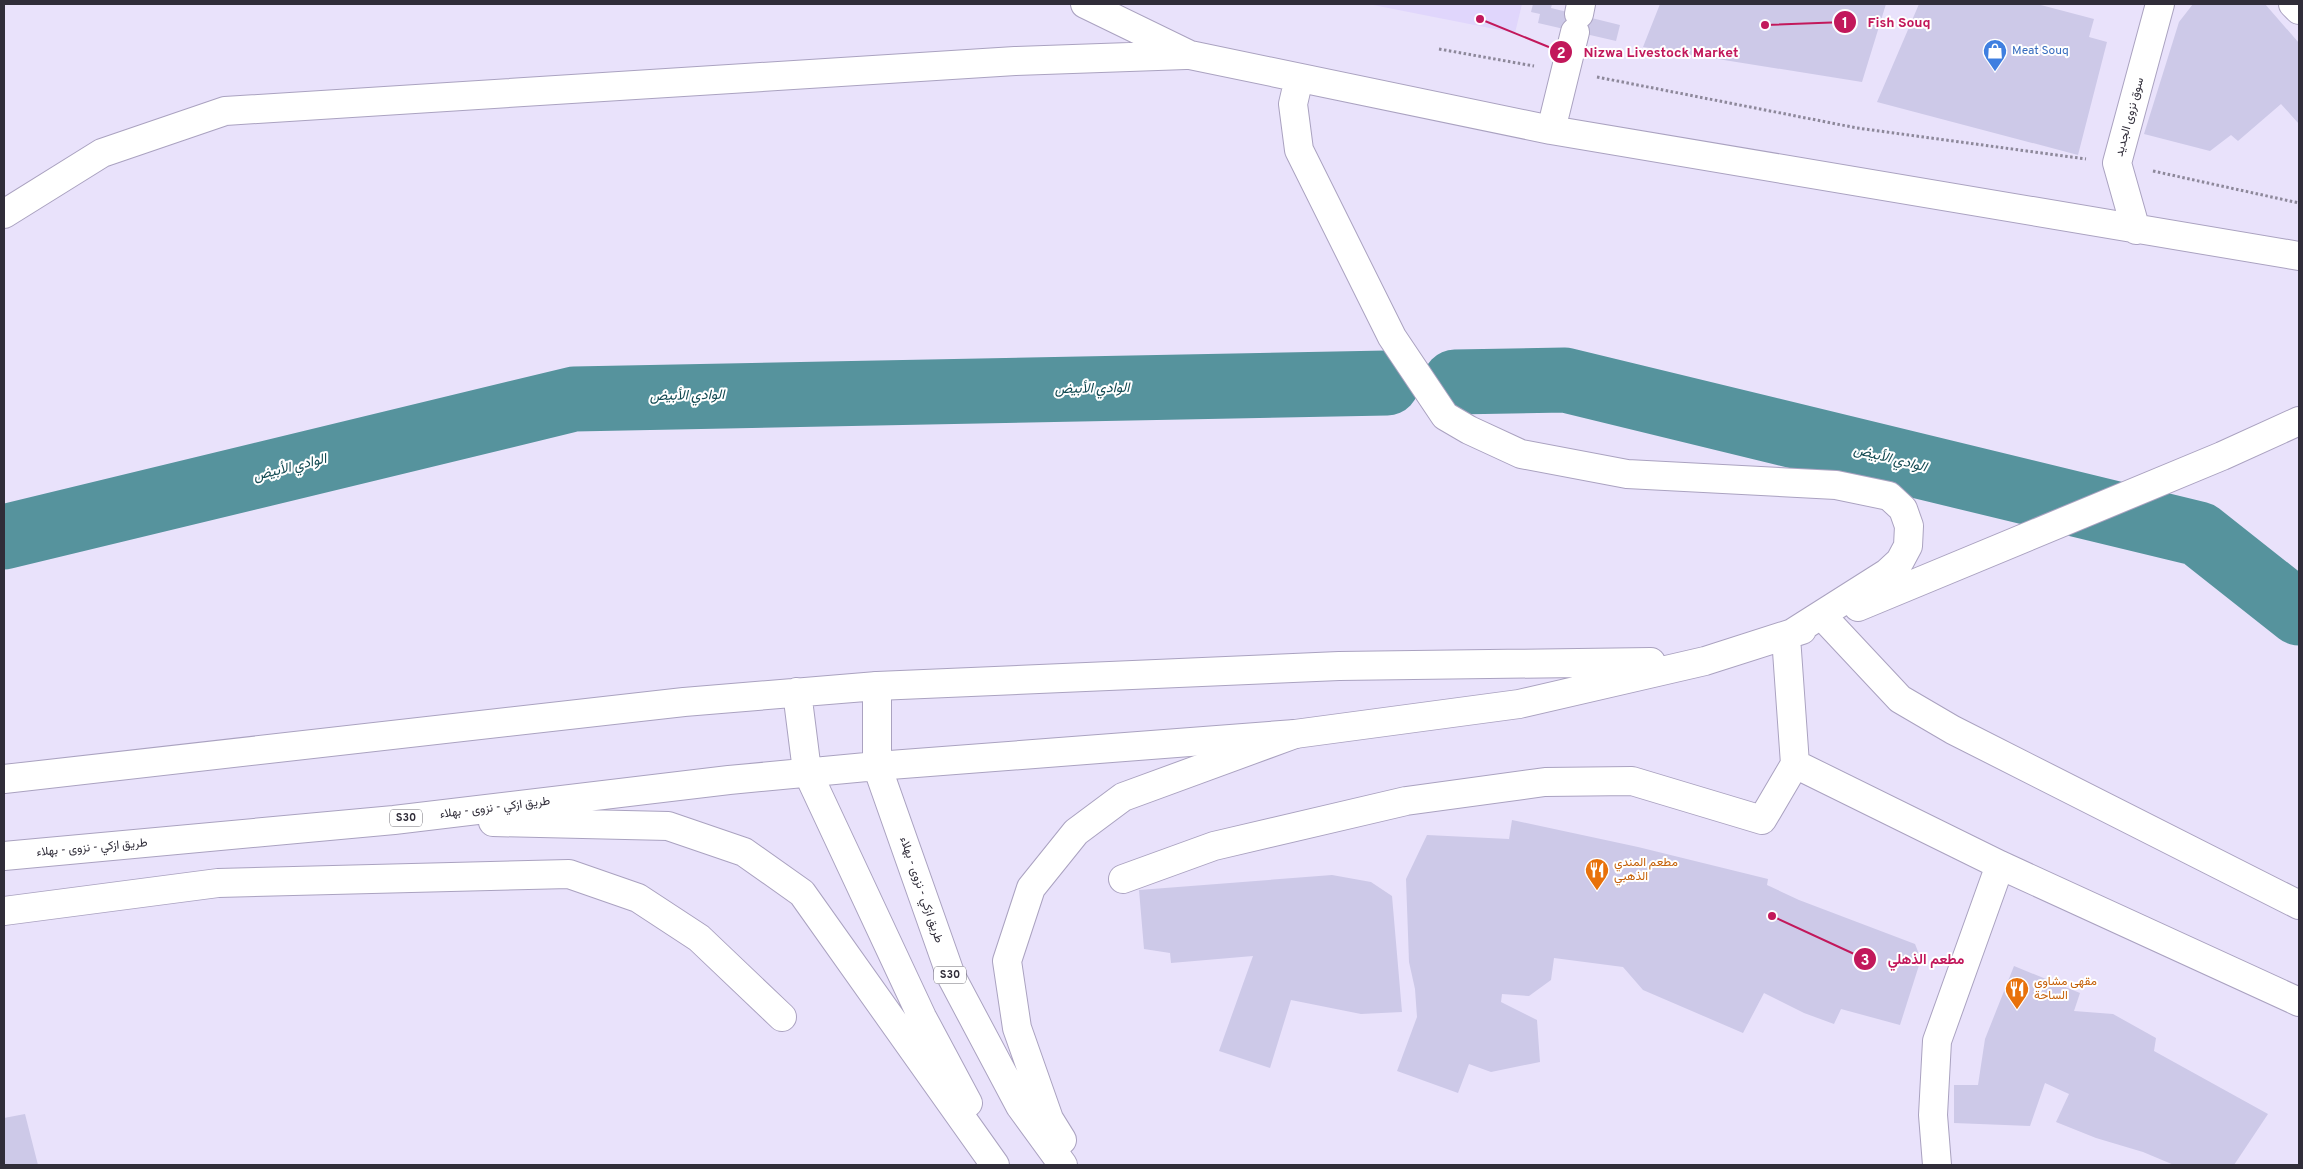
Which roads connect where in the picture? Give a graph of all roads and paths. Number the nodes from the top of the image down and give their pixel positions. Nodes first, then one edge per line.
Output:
1 (1085, 4) edge
2 (2160, 4) edge
3 (2293, 4) edge
4 (2299, 10) edge
5 (1578, 17) edge
6 (1439, 49) dead end
7 (1190, 55) junction
8 (1566, 71) junction
9 (1299, 78) junction
10 (1550, 130) junction
11 (2117, 163) junction
12 (2299, 203) edge
13 (4, 214) edge
14 (2136, 230) junction
15 (2299, 256) edge
16 (2299, 401) edge
17 (2299, 421) edge
18 (2222, 456) junction
19 (1826, 620) junction
20 (1786, 637) junction
21 (1705, 661) junction
22 (876, 686) junction
23 (797, 692) junction
24 (1295, 734) junction
25 (1795, 764) junction
26 (878, 766) junction
27 (807, 772) junction
28 (4, 779) edge
29 (394, 820) junction
30 (4, 856) edge
31 (2000, 865) junction
32 (1123, 879) dead end
33 (2299, 905) edge
34 (4, 911) edge
35 (2299, 1002) edge
36 (782, 1017) dead end
37 (995, 1165) edge
38 (1001, 1165) edge
39 (1063, 1165) edge
40 (1076, 1165) edge
41 (1937, 1165) edge

1 - 7 street
2 - 11 street, سوق نزوى الجديد
3 - 4 street
5 - 8 street
6 - 8 path
7 - 9 street
7 - 13 street
8 - 10 street
8 - 11 path
9 - 10 street
9 - 20 street
10 - 14 street
11 - 12 path
11 - 14 street, سوق نزوى الجديد
14 - 15 street
16 - 18 street
17 - 18 street
18 - 19 street
19 - 20 street
19 - 33 street
20 - 21 street
20 - 25 street
21 - 22 street
21 - 24 street
22 - 23 street
22 - 26 street, طريق ازكي - نزوى - بهلاء / S30
23 - 27 street
23 - 28 street
24 - 26 street
24 - 40 street
25 - 31 street
25 - 32 street
26 - 27 street, طريق ازكي - نزوى - بهلاء / S30
26 - 39 street, طريق ازكي - نزوى - بهلاء / S30
27 - 29 street, طريق ازكي - نزوى - بهلاء / S30
27 - 38 street
29 - 30 street, طريق ازكي - نزوى - بهلاء / S30
29 - 37 street
31 - 35 street
31 - 41 street
34 - 36 street

